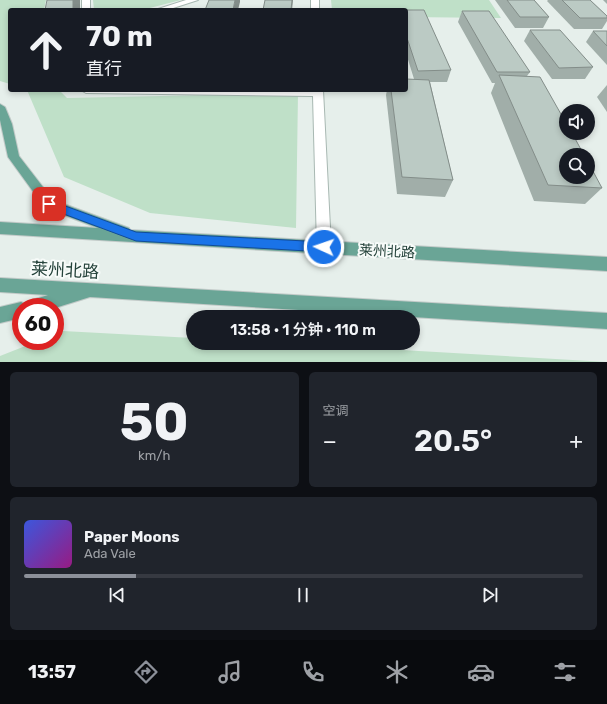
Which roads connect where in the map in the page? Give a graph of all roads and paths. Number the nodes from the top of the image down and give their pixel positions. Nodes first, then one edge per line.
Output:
1 (194, 0) edge
2 (166, 8) edge
3 (318, 92) edge
4 (0, 107) edge
5 (0, 228) edge
6 (136, 236) junction
7 (324, 247) junction
8 (607, 264) edge
9 (0, 285) edge
10 (96, 291) junction
11 (64, 299) edge
12 (12, 312) edge
13 (0, 315) edge
14 (607, 320) edge

1 - 2 street
3 - 7 street
4 - 6 main road
5 - 6 main road, 莱州北路
6 - 7 main road, 莱州北路
7 - 8 main road, 莱州北路
9 - 10 main road, 莱州北路
10 - 11 main road
10 - 14 main road, 莱州北路
12 - 13 main road

